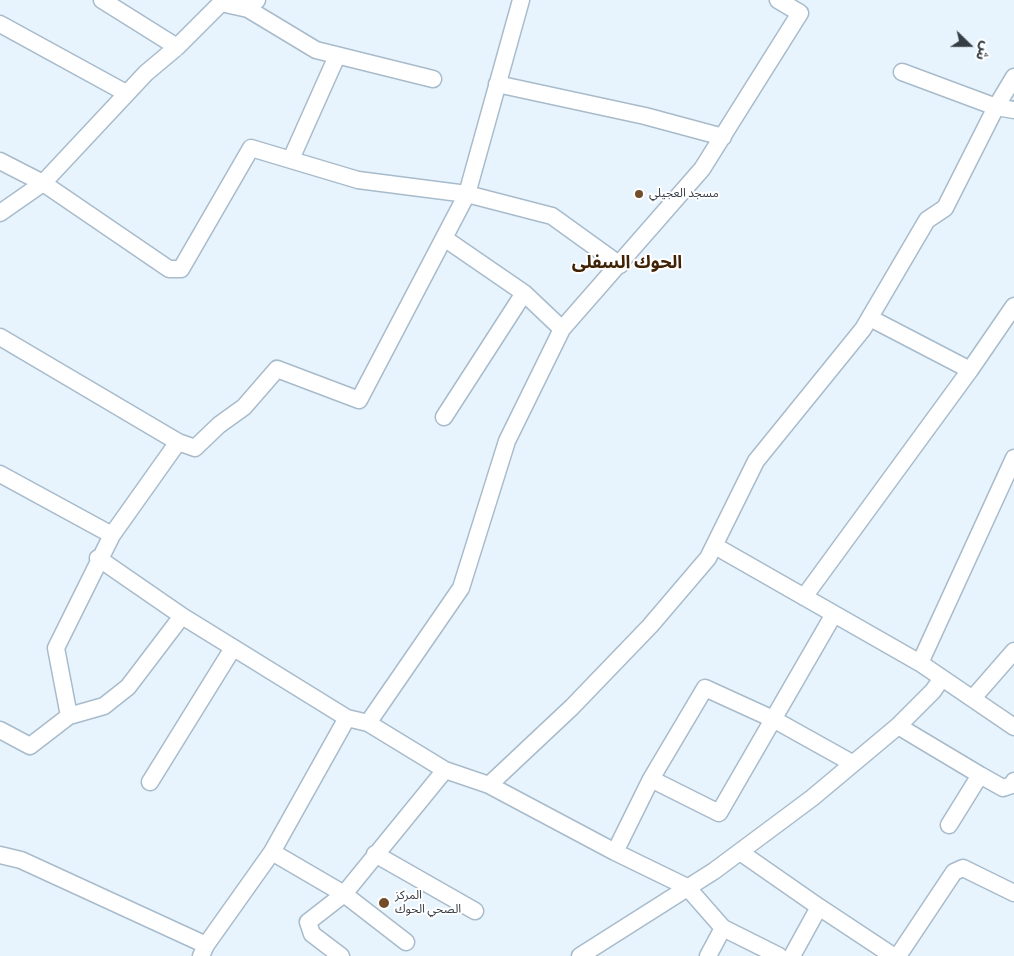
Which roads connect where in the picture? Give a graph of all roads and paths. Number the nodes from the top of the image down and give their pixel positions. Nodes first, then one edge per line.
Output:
1 (102, 0) edge
2 (521, 0) edge
3 (778, 0) edge
4 (253, 4) edge
5 (0, 24) edge
6 (178, 47) junction
7 (337, 56) junction
8 (902, 72) dead end
9 (1014, 77) edge
10 (433, 79) dead end
11 (497, 84) junction
12 (126, 93) junction
13 (996, 107) junction
14 (1014, 110) edge
15 (722, 137) junction
16 (291, 159) junction
17 (0, 161) edge
18 (43, 183) junction
19 (467, 194) junction
20 (0, 214) edge
21 (444, 238) junction
22 (620, 265) junction
23 (524, 293) junction
24 (1014, 306) edge
25 (870, 318) junction
26 (562, 329) junction
27 (0, 337) edge
28 (970, 370) junction
29 (444, 417) dead end
30 (178, 442) junction
31 (1014, 458) edge
32 (0, 474) edge
33 (1007, 496) edge
34 (112, 535) junction
35 (715, 546) junction
36 (98, 558) junction
37 (804, 596) junction
38 (834, 614) junction
39 (182, 616) junction
40 (233, 648) junction
41 (1014, 651) edge
42 (920, 663) junction
43 (942, 678) junction
44 (973, 698) junction
45 (69, 716) junction
46 (348, 718) junction
47 (773, 719) junction
48 (368, 723) junction
49 (898, 726) junction
50 (1014, 727) edge
51 (0, 730) edge
52 (852, 763) junction
53 (445, 770) junction
54 (980, 775) junction
55 (651, 779) junction
56 (1014, 781) edge
57 (150, 782) dead end
58 (489, 785) junction
59 (949, 825) dead end
60 (272, 852) junction
61 (615, 852) junction
62 (740, 852) junction
63 (375, 854) junction
64 (0, 855) edge
65 (687, 887) junction
66 (1014, 893) edge
67 (344, 894) junction
68 (820, 907) junction
69 (475, 911) dead end
70 (723, 928) junction
71 (406, 942) dead end
72 (204, 951) edge
73 (341, 956) edge
74 (580, 956) edge
75 (708, 956) edge
76 (779, 956) edge
77 (792, 956) edge
78 (893, 956) edge
79 (898, 956) edge

1 - 6 street
2 - 11 street
3 - 15 street
4 - 6 street
4 - 7 street
5 - 12 street
6 - 12 street
7 - 10 street
7 - 16 street
8 - 13 street
9 - 13 street
11 - 15 street
11 - 19 street
12 - 18 street
13 - 14 street
13 - 25 street
15 - 22 street
16 - 18 street
16 - 19 street
17 - 18 street
18 - 20 street
19 - 21 street
19 - 22 street
21 - 23 street
21 - 30 street
22 - 26 street
23 - 26 street
23 - 29 street
24 - 28 street
25 - 28 street
25 - 35 street
26 - 48 street
27 - 30 street
28 - 37 street
30 - 34 street
31 - 33 street
32 - 34 street
33 - 42 street
34 - 36 street
35 - 37 street
35 - 58 street
36 - 39 street
36 - 45 street
37 - 38 street
38 - 42 street
38 - 47 street
39 - 40 street
39 - 45 street
40 - 46 street
40 - 57 street
41 - 44 street
42 - 43 street
43 - 44 street
43 - 49 street
44 - 50 street
45 - 51 street
46 - 48 street
46 - 60 street
47 - 52 street
47 - 55 street
47 - 55 street
48 - 53 street
49 - 52 street
49 - 54 street
52 - 62 street
53 - 58 street
53 - 63 street
54 - 56 street
54 - 59 street
55 - 61 street
58 - 61 street
60 - 67 street
60 - 72 street
61 - 65 street
62 - 65 street
62 - 68 street
63 - 67 street
63 - 69 street
64 - 72 street
65 - 70 street
65 - 74 street
66 - 79 street
67 - 71 street
67 - 73 street
68 - 77 street
68 - 78 street
70 - 75 street
70 - 76 street

